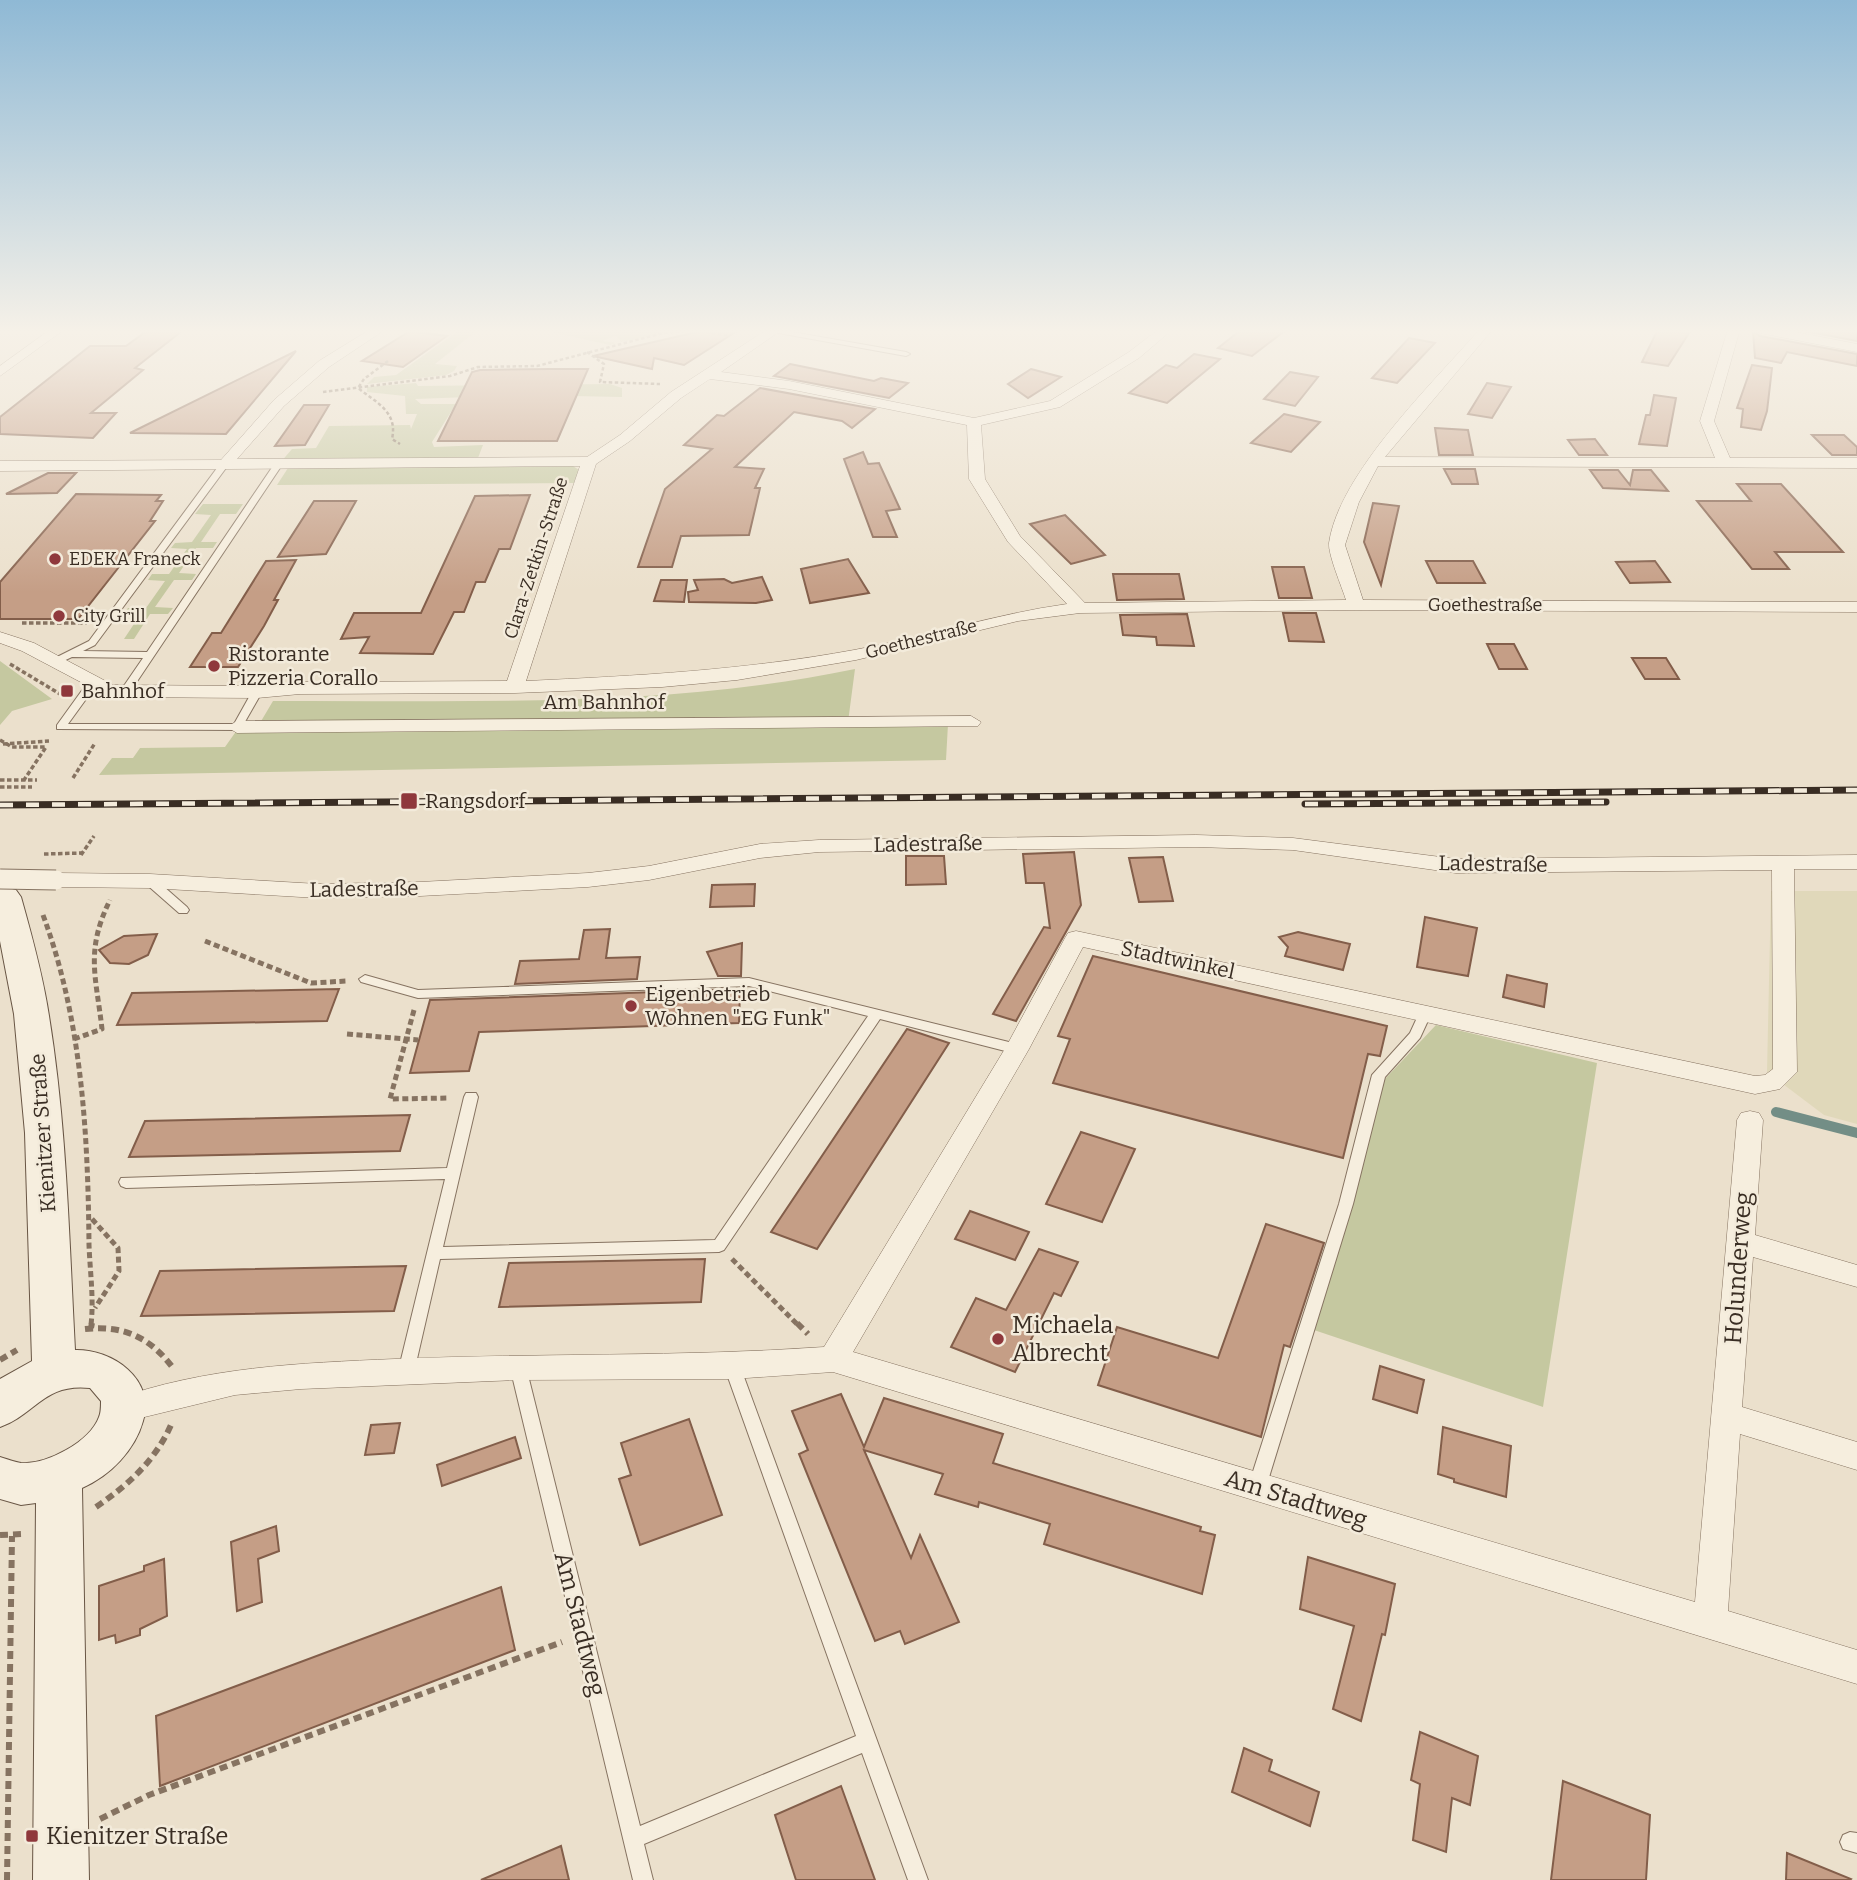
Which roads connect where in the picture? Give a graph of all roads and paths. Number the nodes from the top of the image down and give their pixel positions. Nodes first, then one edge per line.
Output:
1 (268, 417) edge
2 (390, 417) edge
3 (652, 417) edge
4 (948, 417) edge
5 (998, 417) edge
6 (1411, 417) edge
7 (1708, 417) edge
8 (974, 422) junction
9 (401, 444) dead end
10 (590, 461) junction
11 (1373, 461) junction
12 (1857, 463) edge
13 (1725, 464) junction
14 (0, 466) edge
15 (223, 466) junction
16 (278, 466) junction
17 (1356, 605) junction
18 (1857, 607) edge
19 (1080, 608) junction
20 (107, 623) junction
21 (4, 630) edge
22 (71, 654) junction
23 (150, 654) junction
24 (4, 660) dead end
25 (54, 662) junction
26 (92, 684) junction
27 (515, 687) junction
28 (257, 692) junction
29 (124, 693) junction
30 (61, 694) dead end
31 (971, 722) dead end
32 (237, 727) junction
33 (0, 740) edge
34 (96, 740) dead end
35 (73, 778) dead end
36 (0, 780) edge
37 (24, 780) junction
38 (37, 780) dead end
39 (0, 787) edge
40 (32, 787) dead end
41 (60, 853) dead end
42 (82, 853) dead end
43 (1857, 862) edge
44 (1783, 864) junction
45 (123, 880) junction
46 (150, 881) junction
47 (14, 893) edge
48 (183, 910) dead end
49 (205, 941) dead end
50 (365, 979) joint
51 (418, 994) junction
52 (1426, 1012) junction
53 (875, 1016) junction
54 (347, 1034) dead end
55 (74, 1039) junction
56 (406, 1040) junction
57 (418, 1040) dead end
58 (1017, 1049) junction
59 (471, 1097) joint
60 (1750, 1120) dead end
61 (453, 1173) junction
62 (126, 1182) dead end
63 (91, 1218) junction
64 (1740, 1242) junction
65 (719, 1246) junction
66 (434, 1253) junction
67 (1857, 1276) edge
68 (94, 1308) junction
69 (91, 1328) dead end
70 (833, 1359) junction
71 (732, 1366) junction
72 (518, 1367) junction
73 (54, 1372) junction
74 (407, 1372) junction
75 (0, 1408) edge
76 (124, 1409) junction
77 (1727, 1416) junction
78 (1857, 1456) edge
79 (0, 1478) edge
80 (59, 1478) junction
81 (1257, 1487) junction
82 (0, 1535) edge
83 (1710, 1622) junction
84 (583, 1634) junction
85 (1857, 1667) edge
86 (868, 1741) junction
87 (112, 1814) dead end
88 (633, 1839) junction
89 (7, 1880) edge
90 (61, 1880) edge
91 (643, 1880) edge
92 (918, 1880) edge

1 - 15 street
2 - 9 path
3 - 10 street, Clara-Zetkin-Straße
4 - 8 street
5 - 8 street
6 - 11 street
7 - 13 street
8 - 19 street
10 - 16 street
10 - 27 street, Clara-Zetkin-Straße
11 - 13 street
11 - 17 street
12 - 13 street
14 - 15 street
15 - 16 street
15 - 20 lane
16 - 23 lane
17 - 18 street, Goethestraße
17 - 19 street, Goethestraße
19 - 27 street, Goethestraße
20 - 21 path
20 - 22 lane
21 - 25 street, Goethestraße
22 - 23 lane
22 - 25 lane
23 - 29 lane
24 - 30 path
25 - 26 street, Goethestraße
26 - 29 street, Goethestraße
26 - 32 lane
27 - 28 street, Goethestraße
28 - 29 street, Goethestraße
28 - 32 lane
31 - 32 street, Am Bahnhof
33 - 37 path
34 - 35 path
36 - 37 path
37 - 38 path
39 - 40 path
41 - 42 path
43 - 44 street, Ladestraße
44 - 46 street, Ladestraße
44 - 52 street, Stadtwinkel
45 - 46 street, Ladestraße
45 - 47 street, Ladestraße, bridge
45 - 55 path
46 - 48 lane
47 - 55 path, Kienitzer Straße
47 - 73 street, Kienitzer Straße
49 - 50 path
50 - 51 lane
51 - 53 lane
51 - 56 path
52 - 58 street, Stadtwinkel
52 - 81 lane
53 - 58 lane
53 - 65 lane
54 - 56 path
55 - 63 path, Kienitzer Straße
56 - 57 path
56 - 59 path
58 - 70 street, Stadtwinkel
59 - 61 lane
60 - 64 street, Holunderweg
61 - 62 lane
61 - 66 lane
63 - 68 path, Kienitzer Straße
63 - 68 path
64 - 67 street
64 - 77 street, Holunderweg
65 - 66 lane
65 - 70 path
66 - 74 lane
68 - 69 path
70 - 71 street, Am Stadtweg
70 - 81 street, Am Stadtweg
71 - 72 street, Am Stadtweg
71 - 86 lane
72 - 74 street, Am Stadtweg
72 - 84 lane, Am Stadtweg
73 - 75 street
73 - 76 street
74 - 76 street, Am Stadtweg
76 - 80 street
77 - 78 street
77 - 83 street, Holunderweg
79 - 80 street
80 - 90 street
81 - 83 street, Am Stadtweg
82 - 89 path
83 - 85 street, Am Stadtweg
84 - 87 path
84 - 88 lane, Am Stadtweg
86 - 88 lane
86 - 92 lane
88 - 91 lane, Am Stadtweg

